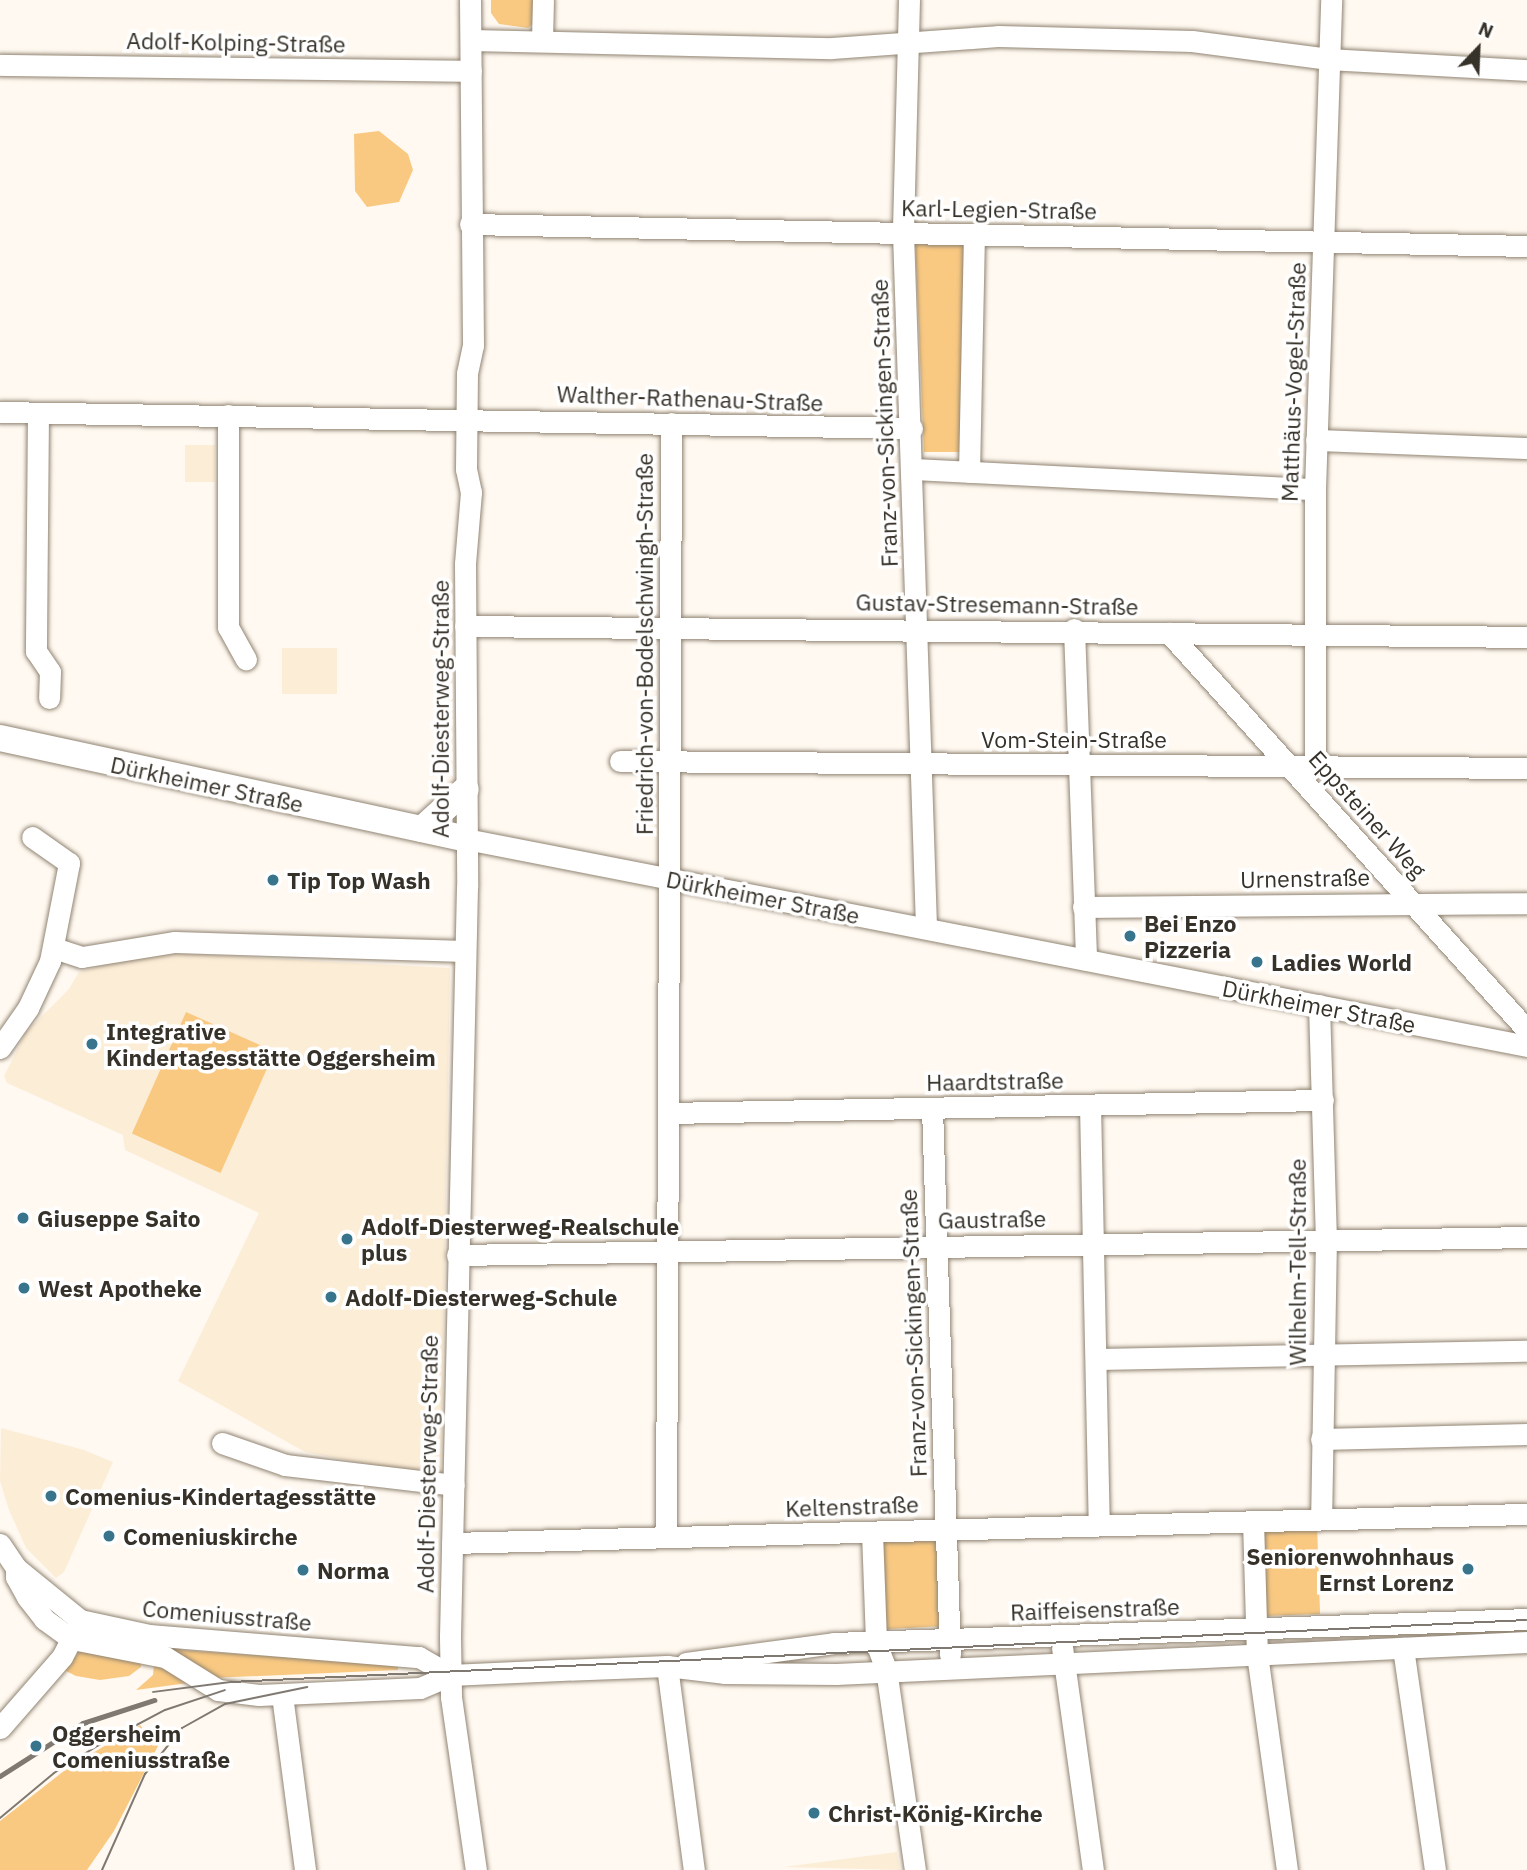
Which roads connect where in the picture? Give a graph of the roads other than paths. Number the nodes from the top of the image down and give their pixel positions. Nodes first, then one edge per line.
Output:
1 (470, 0) edge
2 (543, 0) edge
3 (909, 0) edge
4 (1331, 0) edge
5 (471, 40) junction
6 (542, 40) junction
7 (908, 44) junction
8 (1329, 58) junction
9 (0, 65) edge
10 (1527, 70) edge
11 (471, 71) junction
12 (470, 224) junction
13 (903, 233) junction
14 (974, 234) junction
15 (1324, 242) junction
16 (1527, 246) edge
17 (0, 412) edge
18 (38, 413) junction
19 (228, 415) junction
20 (466, 418) junction
21 (671, 423) junction
22 (912, 428) junction
23 (1316, 440) junction
24 (1527, 448) edge
25 (914, 469) junction
26 (969, 472) junction
27 (1315, 489) junction
28 (465, 626) junction
29 (670, 627) junction
30 (916, 628) junction
31 (1074, 629) junction
32 (1169, 633) junction
33 (1315, 635) junction
34 (1527, 637) edge
35 (246, 659) dead end
36 (49, 698) dead end
37 (0, 738) edge
38 (620, 761) dead end
39 (670, 762) junction
40 (923, 764) junction
41 (1077, 765) junction
42 (1289, 766) junction
43 (1315, 766) junction
44 (1527, 768) edge
45 (466, 789) junction
46 (422, 829) junction
47 (32, 837) dead end
48 (466, 839) junction
49 (669, 878) junction
50 (1413, 903) junction
51 (1527, 903) edge
52 (1083, 906) junction
53 (926, 929) junction
54 (54, 948) junction
55 (465, 951) junction
56 (1086, 960) junction
57 (1319, 1006) junction
58 (1527, 1030) edge
59 (1527, 1046) edge
60 (0, 1048) edge
61 (1323, 1100) junction
62 (1090, 1105) junction
63 (932, 1108) junction
64 (668, 1113) junction
65 (1527, 1237) edge
66 (1326, 1238) junction
67 (1093, 1243) junction
68 (937, 1246) junction
69 (667, 1251) junction
70 (457, 1255) junction
71 (1527, 1351) edge
72 (1322, 1355) junction
73 (1096, 1359) junction
74 (1527, 1434) edge
75 (1321, 1438) junction
76 (222, 1443) dead end
77 (454, 1485) junction
78 (1527, 1514) edge
79 (1321, 1519) junction
80 (1254, 1521) junction
81 (1099, 1525) junction
82 (947, 1530) junction
83 (872, 1532) junction
84 (666, 1537) junction
85 (452, 1543) junction
86 (0, 1544) edge
87 (1527, 1619) edge
88 (76, 1629) junction
89 (1256, 1629) junction
90 (1062, 1637) junction
91 (950, 1641) junction
92 (876, 1643) junction
93 (1527, 1643) edge
94 (1403, 1647) junction
95 (1257, 1654) junction
96 (1064, 1660) junction
97 (667, 1666) junction
98 (951, 1666) junction
99 (886, 1669) junction
100 (450, 1676) junction
101 (282, 1695) junction
102 (0, 1728) edge
103 (305, 1870) edge
104 (476, 1870) edge
105 (694, 1870) edge
106 (915, 1870) edge
107 (1094, 1870) edge
108 (1287, 1870) edge
109 (1435, 1870) edge

1 - 5 street, Adolf-Diesterweg-Straße
2 - 6 street
3 - 7 street, Franz-von-Sickingen-Straße
4 - 8 street, Matthäus-Vogel-Straße
5 - 6 street
5 - 11 street, Adolf-Diesterweg-Straße
6 - 7 street
7 - 8 street
7 - 13 street, Franz-von-Sickingen-Straße
8 - 10 street
8 - 15 street, Matthäus-Vogel-Straße
9 - 11 street, Adolf-Kolping-Straße
11 - 12 street, Adolf-Diesterweg-Straße
12 - 13 street, Karl-Legien-Straße
12 - 20 street, Adolf-Diesterweg-Straße
13 - 14 street, Karl-Legien-Straße
13 - 22 street, Franz-von-Sickingen-Straße
14 - 15 street, Karl-Legien-Straße
14 - 26 street
15 - 16 street, Karl-Legien-Straße
15 - 23 street, Matthäus-Vogel-Straße
17 - 18 street, Walther-Rathenau-Straße
18 - 19 street, Walther-Rathenau-Straße
18 - 36 street
19 - 20 street, Walther-Rathenau-Straße
19 - 35 street
20 - 21 street, Walther-Rathenau-Straße
20 - 28 street, Adolf-Diesterweg-Straße
21 - 22 street, Walther-Rathenau-Straße
21 - 29 street, Friedrich-von-Bodelschwingh-Straße
22 - 25 street, Franz-von-Sickingen-Straße
23 - 24 street
23 - 27 street, Matthäus-Vogel-Straße
25 - 26 street
25 - 30 street, Franz-von-Sickingen-Straße
26 - 27 street
27 - 33 street, Matthäus-Vogel-Straße
28 - 29 street, Gustav-Stresemann-Straße
28 - 45 street, Adolf-Diesterweg-Straße
29 - 30 street, Gustav-Stresemann-Straße
29 - 39 street, Friedrich-von-Bodelschwingh-Straße
30 - 31 street, Gustav-Stresemann-Straße
30 - 40 street, Franz-von-Sickingen-Straße
31 - 32 street, Gustav-Stresemann-Straße
31 - 41 street
32 - 33 street, Gustav-Stresemann-Straße
32 - 42 street, Eppsteiner Weg
33 - 34 street, Gustav-Stresemann-Straße
33 - 43 street, Matthäus-Vogel-Straße
37 - 46 street, Dürkheimer Straße
38 - 39 street, Vom-Stein-Straße
39 - 40 street, Vom-Stein-Straße
39 - 49 street, Friedrich-von-Bodelschwingh-Straße
40 - 41 street, Vom-Stein-Straße
40 - 53 street, Franz-von-Sickingen-Straße
41 - 42 street, Vom-Stein-Straße
41 - 52 street
42 - 43 street, Vom-Stein-Straße
42 - 50 street, Eppsteiner Weg
43 - 44 street, Vom-Stein-Straße
45 - 46 street
45 - 48 street, Adolf-Diesterweg-Straße
46 - 48 street, Dürkheimer Straße
47 - 54 street
48 - 49 street, Dürkheimer Straße
48 - 55 street, Adolf-Diesterweg-Straße
49 - 53 street, Dürkheimer Straße
49 - 64 street, Friedrich-von-Bodelschwingh-Straße
50 - 51 street, Urnenstraße
50 - 52 street, Urnenstraße
50 - 58 street, Eppsteiner Weg
52 - 56 street
53 - 56 street, Dürkheimer Straße
54 - 55 street
54 - 60 street
55 - 70 street, Adolf-Diesterweg-Straße
56 - 57 street, Dürkheimer Straße
57 - 59 street, Dürkheimer Straße
57 - 61 street, Wilhelm-Tell-Straße
61 - 62 street, Haardtstraße
61 - 66 street, Wilhelm-Tell-Straße
62 - 63 street, Haardtstraße
62 - 67 street
63 - 64 street, Haardtstraße
63 - 68 street, Franz-von-Sickingen-Straße
64 - 69 street, Friedrich-von-Bodelschwingh-Straße
65 - 66 street, Gaustraße
66 - 67 street, Gaustraße
66 - 72 street, Wilhelm-Tell-Straße
67 - 68 street, Gaustraße
67 - 73 street
68 - 69 street, Gaustraße
68 - 82 street, Franz-von-Sickingen-Straße
69 - 70 street, Gaustraße
69 - 84 street, Friedrich-von-Bodelschwingh-Straße
70 - 77 street, Adolf-Diesterweg-Straße
71 - 72 street
72 - 73 street
72 - 75 street, Wilhelm-Tell-Straße
73 - 81 street
74 - 75 street
75 - 79 street, Wilhelm-Tell-Straße
76 - 77 street
77 - 85 street, Adolf-Diesterweg-Straße
78 - 79 street, Keltenstraße
79 - 80 street, Keltenstraße
80 - 81 street, Keltenstraße
80 - 89 street
81 - 82 street, Keltenstraße
82 - 83 street, Keltenstraße
82 - 91 street, Franz-von-Sickingen-Straße
83 - 84 street, Keltenstraße
83 - 92 street
84 - 85 street, Keltenstraße
85 - 100 street, Adolf-Diesterweg-Straße
86 - 88 street, Comeniusstraße
87 - 89 street, Raiffeisenstraße
88 - 100 street, Comeniusstraße
88 - 101 street, Raiffeisenstraße
88 - 102 street
89 - 90 street, Raiffeisenstraße
89 - 95 street
90 - 91 street, Raiffeisenstraße
90 - 96 street
91 - 92 street, Raiffeisenstraße
91 - 98 street, Franz-von-Sickingen-Straße
92 - 97 street, Raiffeisenstraße
92 - 99 street
93 - 94 street, Raiffeisenstraße
94 - 95 street, Raiffeisenstraße
94 - 109 street
95 - 96 street, Raiffeisenstraße
95 - 108 street
96 - 98 street, Raiffeisenstraße
96 - 107 street
97 - 99 street, Raiffeisenstraße
97 - 100 street, Raiffeisenstraße
97 - 105 street
98 - 99 street, Raiffeisenstraße
99 - 106 street
100 - 101 street, Raiffeisenstraße
100 - 104 street, Adolf-Diesterweg-Straße
101 - 103 street

